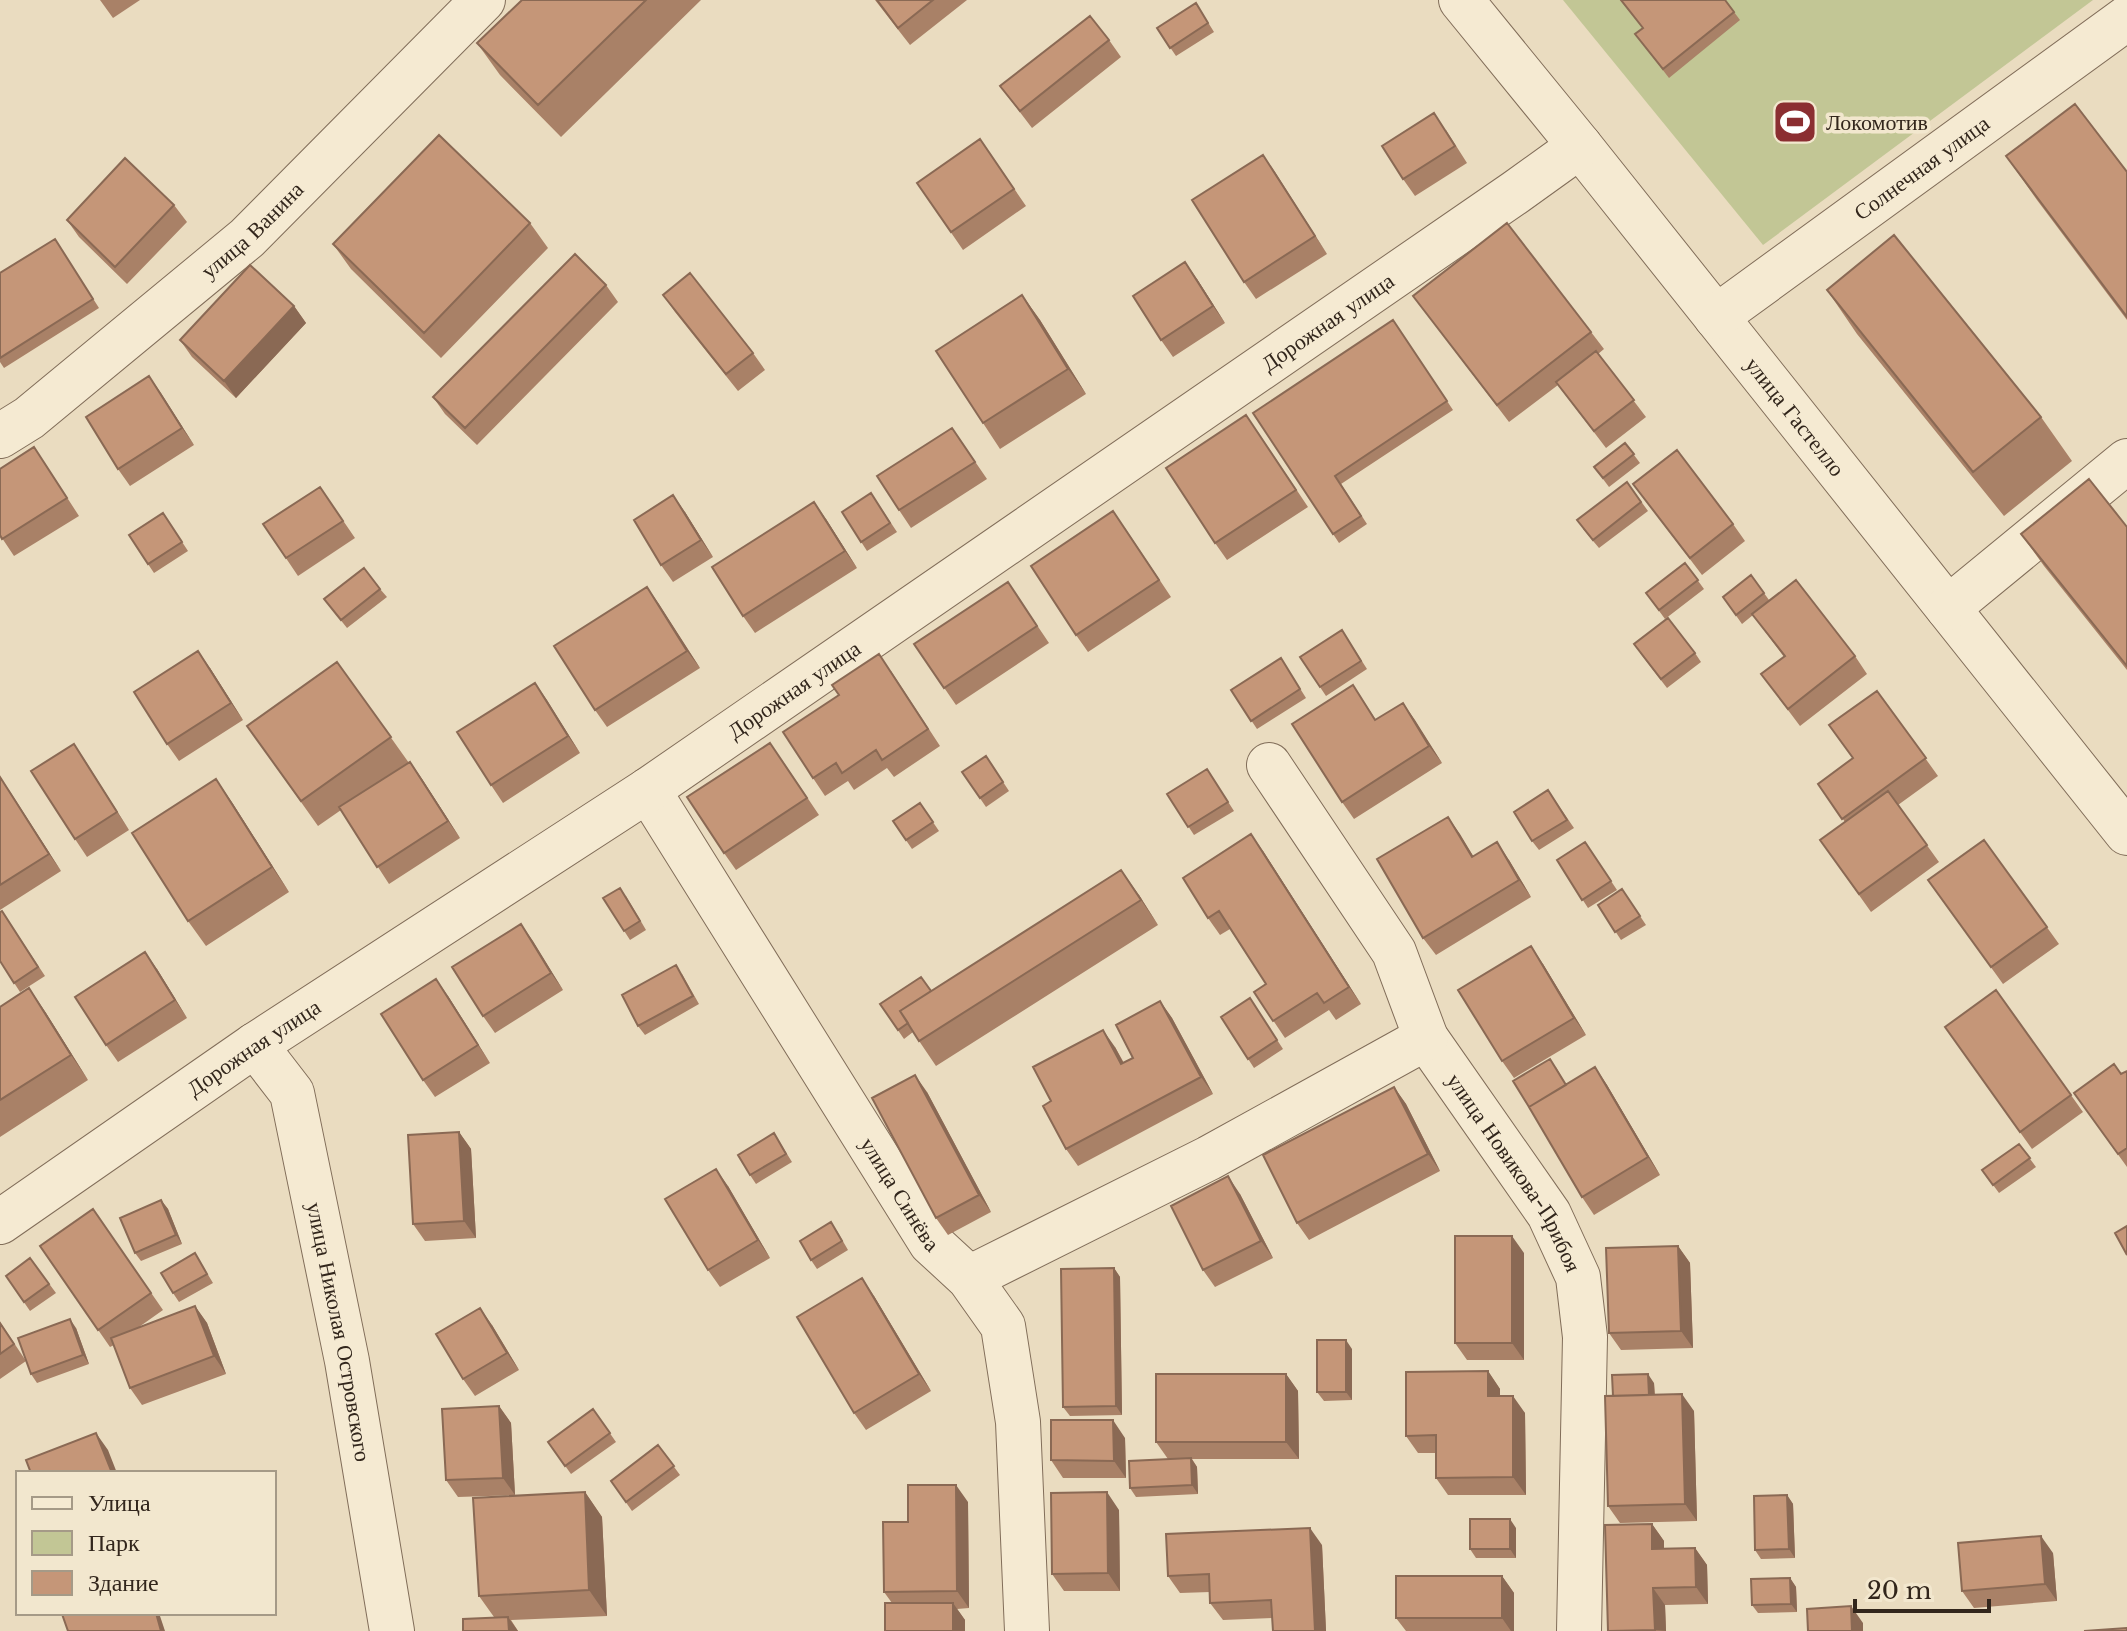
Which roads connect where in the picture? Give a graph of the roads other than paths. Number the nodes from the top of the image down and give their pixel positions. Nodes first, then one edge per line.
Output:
1 (483, 0) edge
2 (1461, 0) edge
3 (2127, 18) edge
4 (1580, 146) junction
5 (1716, 317) junction
6 (0, 436) edge
7 (2127, 461) edge
8 (1948, 608) junction
9 (1269, 765) dead end
10 (648, 790) junction
11 (2127, 833) edge
12 (1426, 1038) junction
13 (255, 1045) junction
14 (0, 1222) edge
15 (969, 1278) junction
16 (392, 1631) edge
17 (1027, 1631) edge
18 (1579, 1631) edge

1 - 6 street, улица Ванина
2 - 4 street, улица Гастелло
3 - 5 street, Солнечная улица
4 - 5 street, улица Гастелло
4 - 10 street, Дорожная улица
5 - 8 street, улица Гастелло
7 - 8 street
8 - 11 street, улица Гастелло
9 - 12 street, улица Новикова-Прибоя
10 - 13 street, Дорожная улица
10 - 15 street, улица Синёва
12 - 15 street
12 - 18 street, улица Новикова-Прибоя
13 - 14 street, Дорожная улица
13 - 16 street, улица Николая Островского
15 - 17 street, улица Синёва

